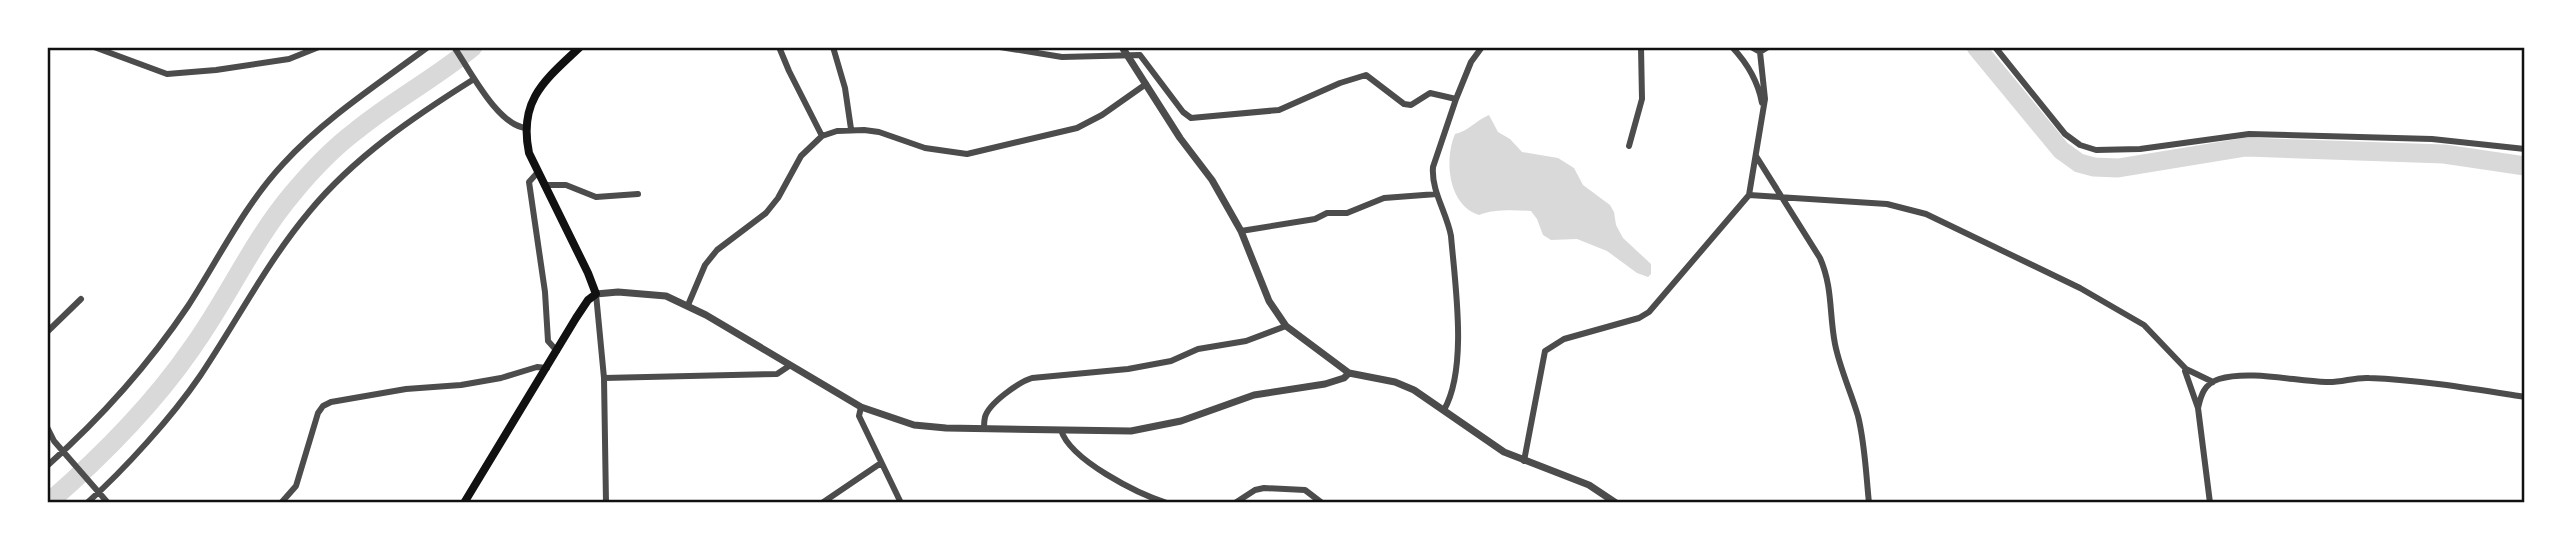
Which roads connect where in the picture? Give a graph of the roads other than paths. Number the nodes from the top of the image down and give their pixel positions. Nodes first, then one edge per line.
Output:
1 (319, 47) edge
2 (428, 47) edge
3 (454, 47) edge
4 (580, 47) edge
5 (779, 47) edge
6 (832, 47) edge
7 (1000, 47) edge
8 (1482, 47) edge
9 (1641, 47) edge
10 (1732, 47) edge
11 (1751, 47) edge
12 (1769, 47) edge
13 (1995, 47) edge
14 (99, 48) edge
15 (1125, 51) edge
16 (1760, 52) junction
17 (474, 77) junction
18 (1146, 84) junction
19 (1456, 99) junction
20 (1763, 109) junction
21 (526, 128) junction
22 (851, 129) junction
23 (822, 136) junction
24 (1629, 146) dead end
25 (2525, 149) edge
26 (1756, 156) junction
27 (538, 173) junction
28 (545, 185) junction
29 (638, 194) dead end
30 (1437, 194) junction
31 (1749, 195) junction
32 (1782, 197) junction
33 (1241, 232) junction
34 (596, 294) junction
35 (81, 299) dead end
36 (688, 305) junction
37 (1286, 326) junction
38 (47, 331) edge
39 (557, 351) junction
40 (789, 366) junction
41 (547, 368) junction
42 (2186, 369) junction
43 (1349, 373) junction
44 (604, 378) junction
45 (2213, 382) junction
46 (2525, 397) edge
47 (861, 407) junction
48 (2198, 408) junction
49 (1444, 410) junction
50 (47, 427) edge
51 (984, 428) junction
52 (1061, 430) junction
53 (65, 453) junction
54 (1524, 461) junction
55 (881, 463) junction
56 (47, 466) edge
57 (99, 490) junction
58 (87, 503) edge
59 (108, 503) edge
60 (281, 503) edge
61 (464, 503) edge
62 (606, 503) edge
63 (822, 503) edge
64 (901, 503) edge
65 (1167, 503) edge
66 (1236, 503) edge
67 (1322, 503) edge
68 (1616, 503) edge
69 (1868, 503) edge
70 (2210, 503) edge

1 - 14 street
2 - 53 street
3 - 17 street
4 - 21 main road
5 - 23 street
6 - 22 street
7 - 15 street
8 - 19 street
9 - 24 street
10 - 20 street
11 - 16 street
12 - 16 street
13 - 25 street
15 - 18 street
15 - 19 street
16 - 20 street
17 - 21 street
17 - 57 street
18 - 22 street
18 - 33 street
19 - 30 street
20 - 26 street
21 - 27 main road
22 - 23 street
23 - 36 street
26 - 31 street
26 - 32 street
27 - 28 main road
27 - 39 street
28 - 29 street
28 - 34 main road
30 - 33 street
30 - 49 street
31 - 32 street
31 - 54 street
32 - 42 street
32 - 69 street
33 - 37 street
34 - 36 street
34 - 39 main road
34 - 44 street
35 - 38 street
36 - 40 street
37 - 43 street
37 - 51 street
39 - 41 main road
40 - 44 street
40 - 47 street
41 - 60 street
41 - 61 main road
42 - 45 street
42 - 48 street
43 - 49 street
43 - 52 street
44 - 62 street
45 - 46 street
45 - 48 street
47 - 51 street
47 - 55 street
48 - 70 street
49 - 54 street
50 - 53 street
51 - 52 street
52 - 65 street
53 - 56 street
53 - 57 street
54 - 68 street
55 - 63 street
55 - 64 street
57 - 58 street
57 - 59 street
66 - 67 street

